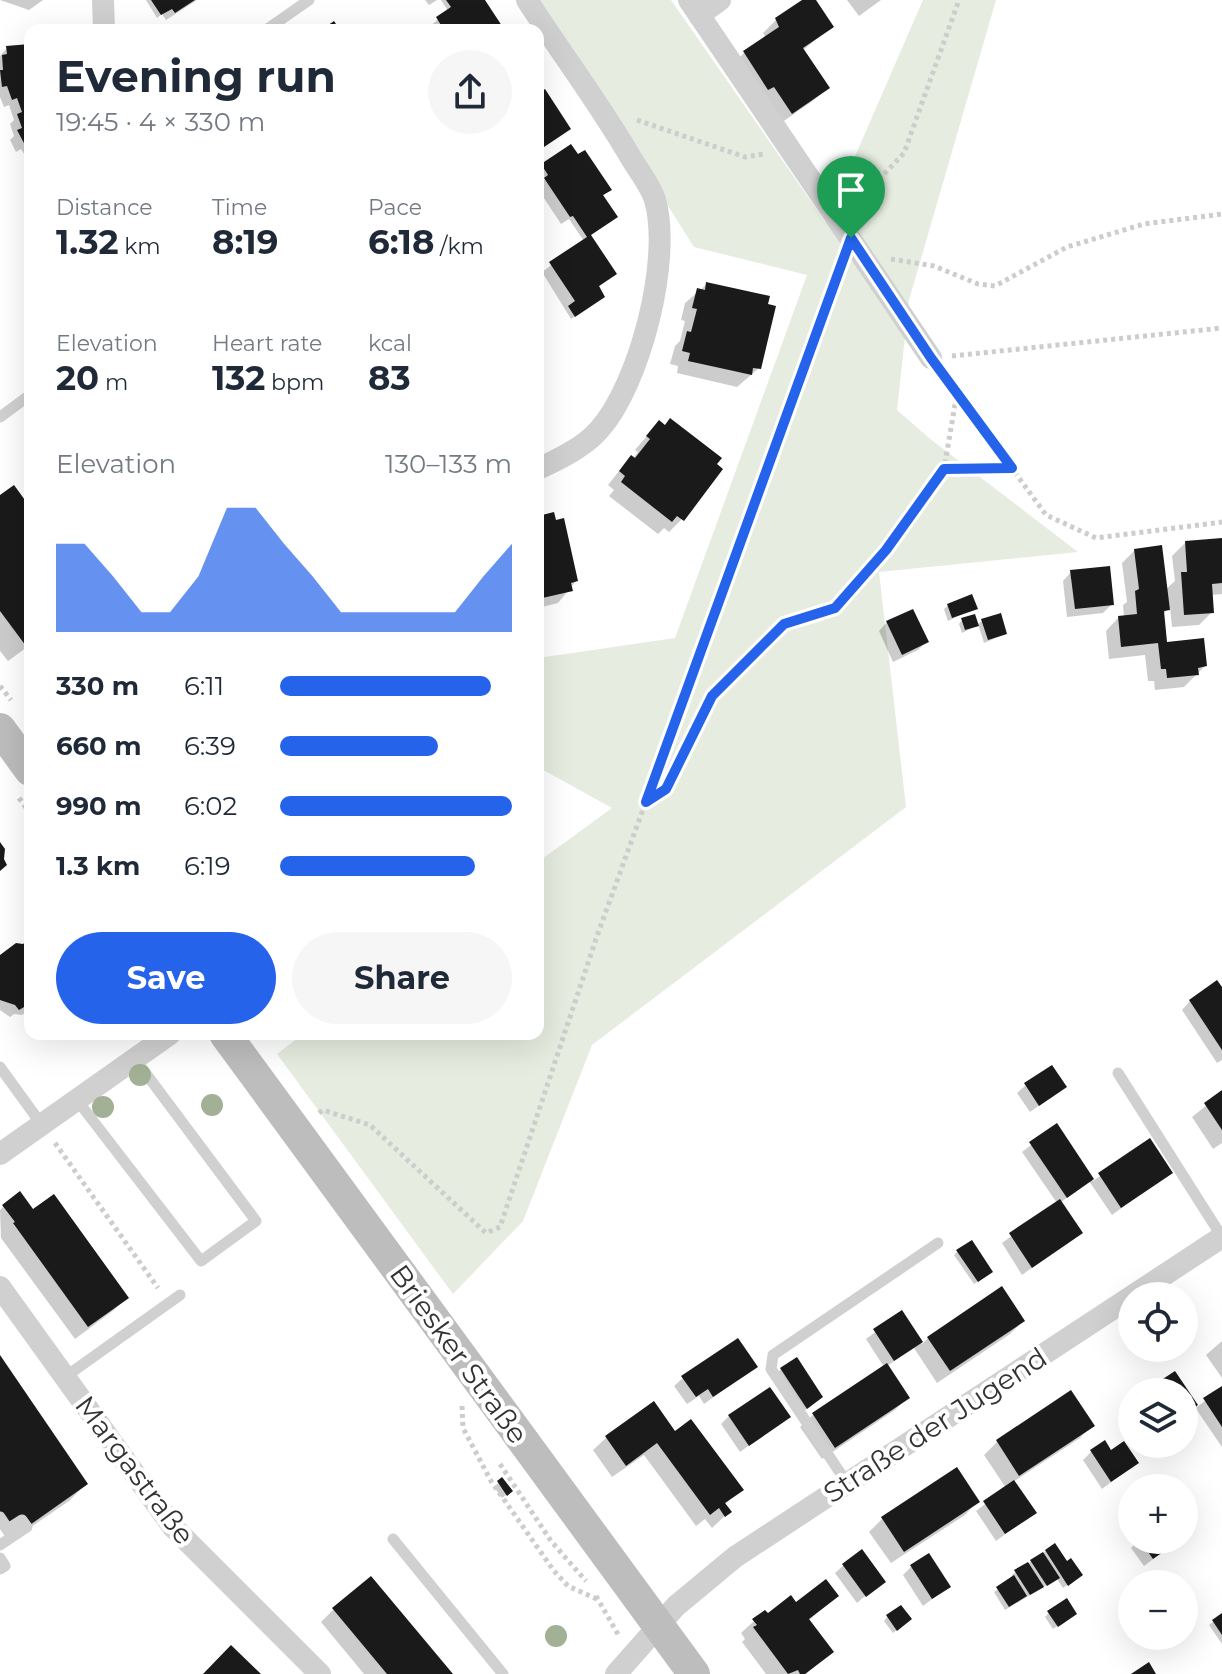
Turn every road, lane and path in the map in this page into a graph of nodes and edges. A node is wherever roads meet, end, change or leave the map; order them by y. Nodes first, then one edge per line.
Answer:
1 (103, 0) edge
2 (309, 0) edge
3 (527, 0) edge
4 (720, 0) edge
5 (959, 0) edge
6 (694, 7) edge
7 (104, 24) edge
8 (275, 24) edge
9 (536, 24) edge
10 (546, 48) edge
11 (613, 127) junction
12 (791, 149) junction
13 (1222, 214) edge
14 (851, 238) junction
15 (1222, 328) edge
16 (931, 358) junction
17 (957, 393) junction
18 (24, 399) edge
19 (0, 417) edge
20 (544, 466) edge
21 (1012, 468) junction
22 (944, 469) junction
23 (1222, 522) edge
24 (0, 729) edge
25 (24, 762) edge
26 (646, 802) junction
27 (162, 1040) edge
28 (233, 1040) edge
29 (135, 1059) junction
30 (0, 1067) edge
31 (1118, 1073) dead end
32 (77, 1100) junction
33 (315, 1116) dead end
34 (42, 1126) junction
35 (0, 1154) edge
36 (1222, 1237) edge
37 (938, 1243) dead end
38 (0, 1287) edge
39 (180, 1295) dead end
40 (168, 1303) junction
41 (65, 1377) junction
42 (462, 1401) dead end
43 (847, 1483) junction
44 (0, 1517) edge
45 (393, 1539) dead end
46 (0, 1545) edge
47 (0, 1558) edge
48 (0, 1569) edge
49 (599, 1600) dead end
50 (658, 1626) junction
51 (320, 1674) edge
52 (503, 1674) edge
53 (616, 1674) edge
54 (694, 1674) edge

1 - 7 street
2 - 8 lane
3 - 9 street
4 - 6 street
5 - 14 path
6 - 12 street
10 - 11 street
11 - 12 path
11 - 20 street
12 - 14 street
13 - 14 path
14 - 16 street
14 - 26 path
15 - 16 path
16 - 17 path
17 - 21 path
17 - 22 path
18 - 19 lane
21 - 22 path
21 - 23 path
22 - 26 path
24 - 25 main road
26 - 33 path
27 - 29 street
28 - 50 main road, Briesker Straße
29 - 32 street
29 - 32 lane
30 - 34 lane
31 - 36 lane
32 - 34 street
34 - 35 street
34 - 40 path
36 - 43 street, Straße der Jugend
37 - 43 lane
38 - 41 street, Margastraße
39 - 40 lane
40 - 41 lane
41 - 51 street, Margastraße
42 - 49 path
43 - 50 street, Straße der Jugend
44 - 46 lane
45 - 52 lane
47 - 48 lane
50 - 53 street, Straße der Jugend
50 - 54 main road, Briesker Straße

